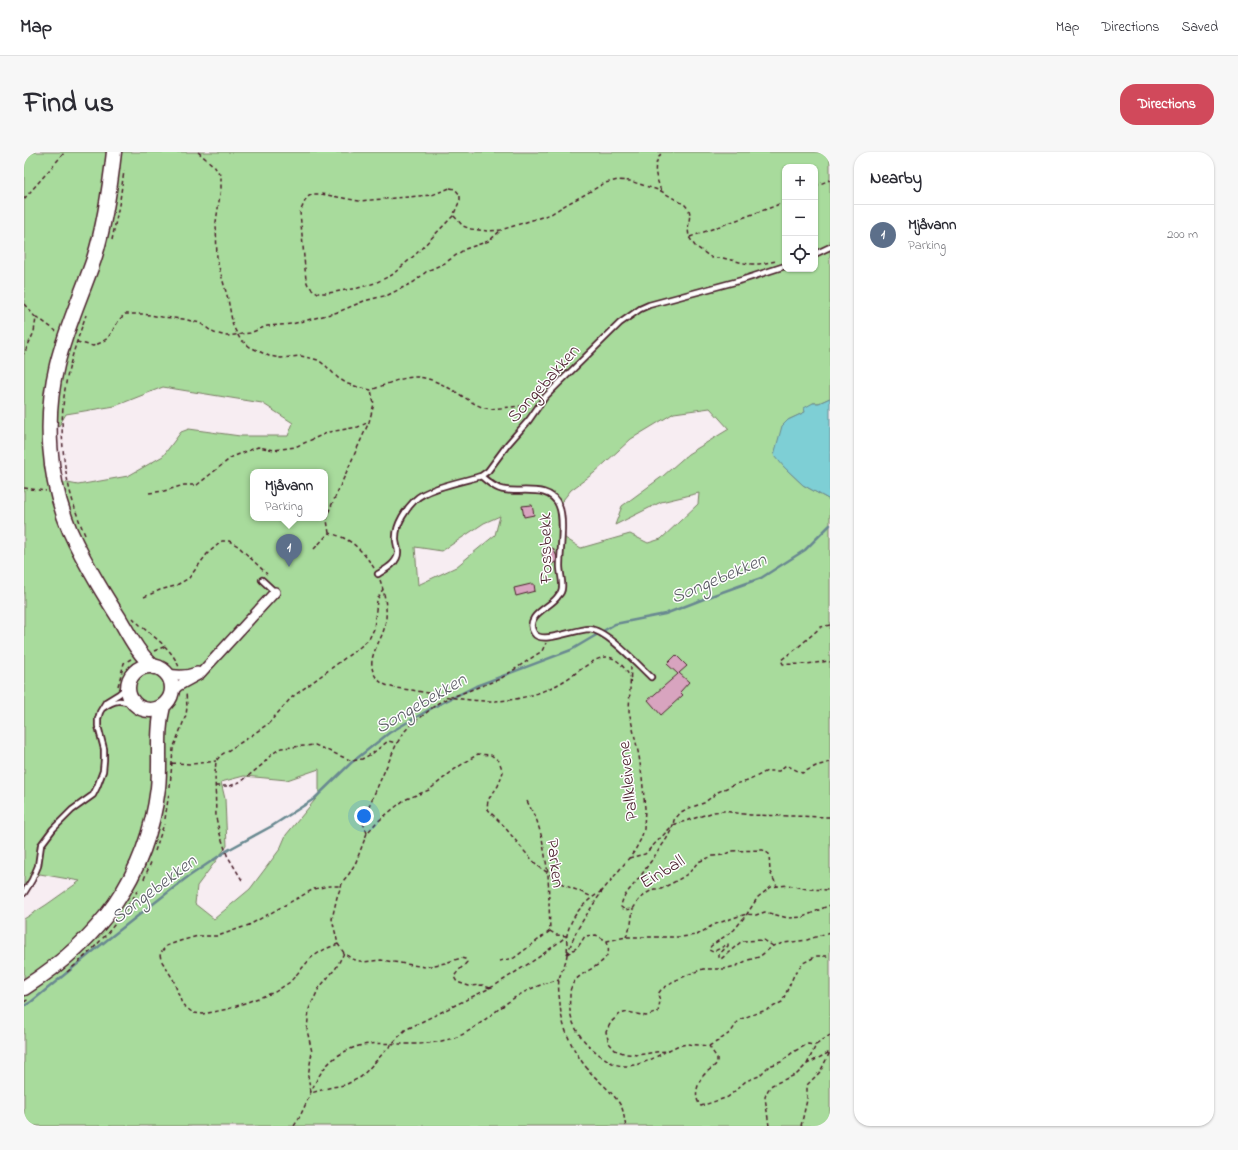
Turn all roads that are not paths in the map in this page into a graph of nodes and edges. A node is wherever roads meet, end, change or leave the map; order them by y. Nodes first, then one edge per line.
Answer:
1 (114, 152) edge
2 (830, 247) edge
3 (818, 253) edge
4 (782, 267) edge
5 (481, 476) junction
6 (378, 574) road end
7 (262, 580) dead end
8 (276, 593) joint
9 (130, 639) junction
10 (159, 670) junction
11 (202, 670) junction
12 (651, 677) dead end
13 (131, 680) junction
14 (171, 693) junction
15 (163, 706) junction
16 (139, 707) junction
17 (102, 709) junction
18 (159, 740) junction
19 (24, 893) edge
20 (24, 988) edge

1 - 9 main road
2 - 3 lane
4 - 5 lane, Songebakken
5 - 6 lane
5 - 12 lane, Fossbekk
7 - 8 lane
8 - 11 street
9 - 10 main road
9 - 13 main road
10 - 11 street
10 - 13 main road
10 - 14 main road
11 - 14 street
13 - 16 main road
13 - 17 lane
14 - 15 main road
15 - 16 main road
15 - 18 main road
16 - 17 lane
16 - 18 main road
17 - 19 lane
18 - 20 main road

